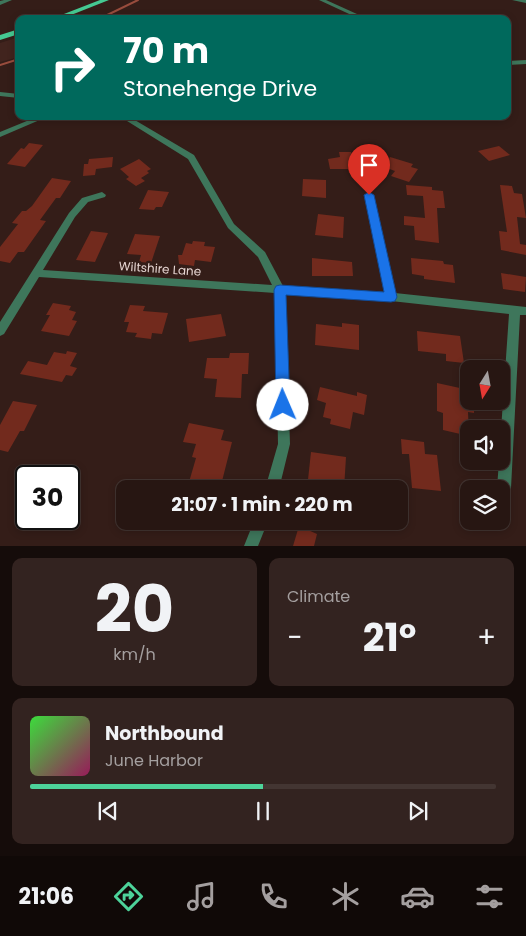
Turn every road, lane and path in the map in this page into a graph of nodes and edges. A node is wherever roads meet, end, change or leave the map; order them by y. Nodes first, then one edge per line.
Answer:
1 (9, 0) edge
2 (106, 0) edge
3 (322, 0) edge
4 (515, 0) edge
5 (526, 1) edge
6 (0, 3) edge
7 (65, 15) edge
8 (356, 15) edge
9 (15, 32) edge
10 (0, 38) edge
11 (526, 62) edge
12 (511, 63) edge
13 (0, 94) edge
14 (15, 96) edge
15 (36, 120) edge
16 (129, 120) edge
17 (0, 135) edge
18 (102, 195) dead end
19 (369, 195) dead end
20 (38, 273) junction
21 (280, 290) junction
22 (391, 297) junction
23 (521, 310) edge
24 (0, 331) edge
25 (274, 480) edge
26 (505, 480) edge
27 (257, 530) edge
28 (251, 546) edge

1 - 6 street
2 - 7 main road
3 - 8 street
4 - 5 street
9 - 10 main road
11 - 12 street
13 - 14 street
15 - 17 street
16 - 21 street
18 - 20 street
19 - 22 street
20 - 21 street, Wiltshire Lane
20 - 24 street
21 - 22 street, Wiltshire Lane
21 - 25 street
22 - 23 street, Wiltshire Lane
23 - 26 street
27 - 28 street

